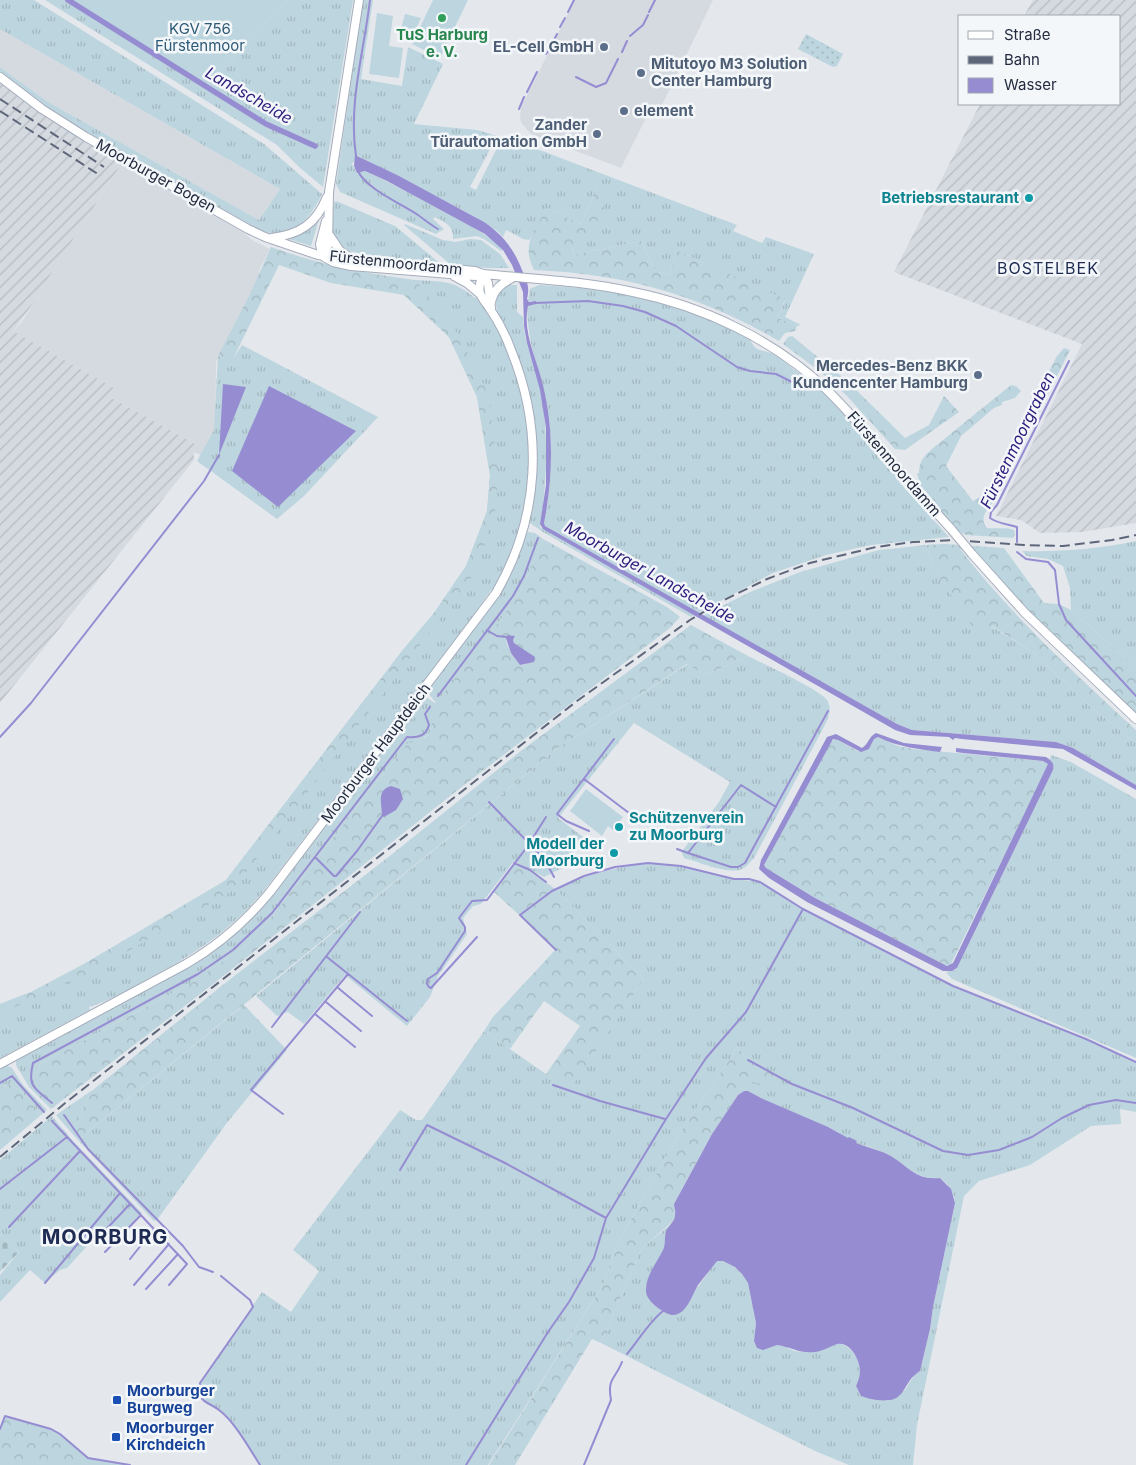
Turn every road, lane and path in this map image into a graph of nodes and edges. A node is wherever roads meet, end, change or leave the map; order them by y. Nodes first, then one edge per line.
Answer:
1 (359, 0) edge
2 (0, 77) edge
3 (329, 192) junction
4 (328, 216) junction
5 (329, 235) junction
6 (270, 238) junction
7 (322, 255) junction
8 (354, 260) junction
9 (450, 274) junction
10 (483, 274) junction
11 (501, 279) junction
12 (480, 294) junction
13 (491, 307) junction
14 (1136, 718) edge
15 (0, 1064) edge

1 - 3 main road
2 - 6 main road, Moorburger Bogen
3 - 4 main road
3 - 6 main road
4 - 5 main road
4 - 7 main road
5 - 7 main road
5 - 8 main road
6 - 7 main road, Moorburger Bogen
7 - 8 main road, Fürstenmoordamm
7 - 9 main road, Fürstenmoordamm
8 - 10 main road, Fürstenmoordamm
9 - 10 main road, Fürstenmoordamm
9 - 12 main road, Moorburger Hauptdeich
10 - 11 main road, Fürstenmoordamm
10 - 12 main road
10 - 13 main road, Moorburger Hauptdeich
11 - 13 main road
11 - 14 main road, Fürstenmoordamm, bridge
12 - 13 main road, Moorburger Hauptdeich
13 - 15 main road, Moorburger Hauptdeich

